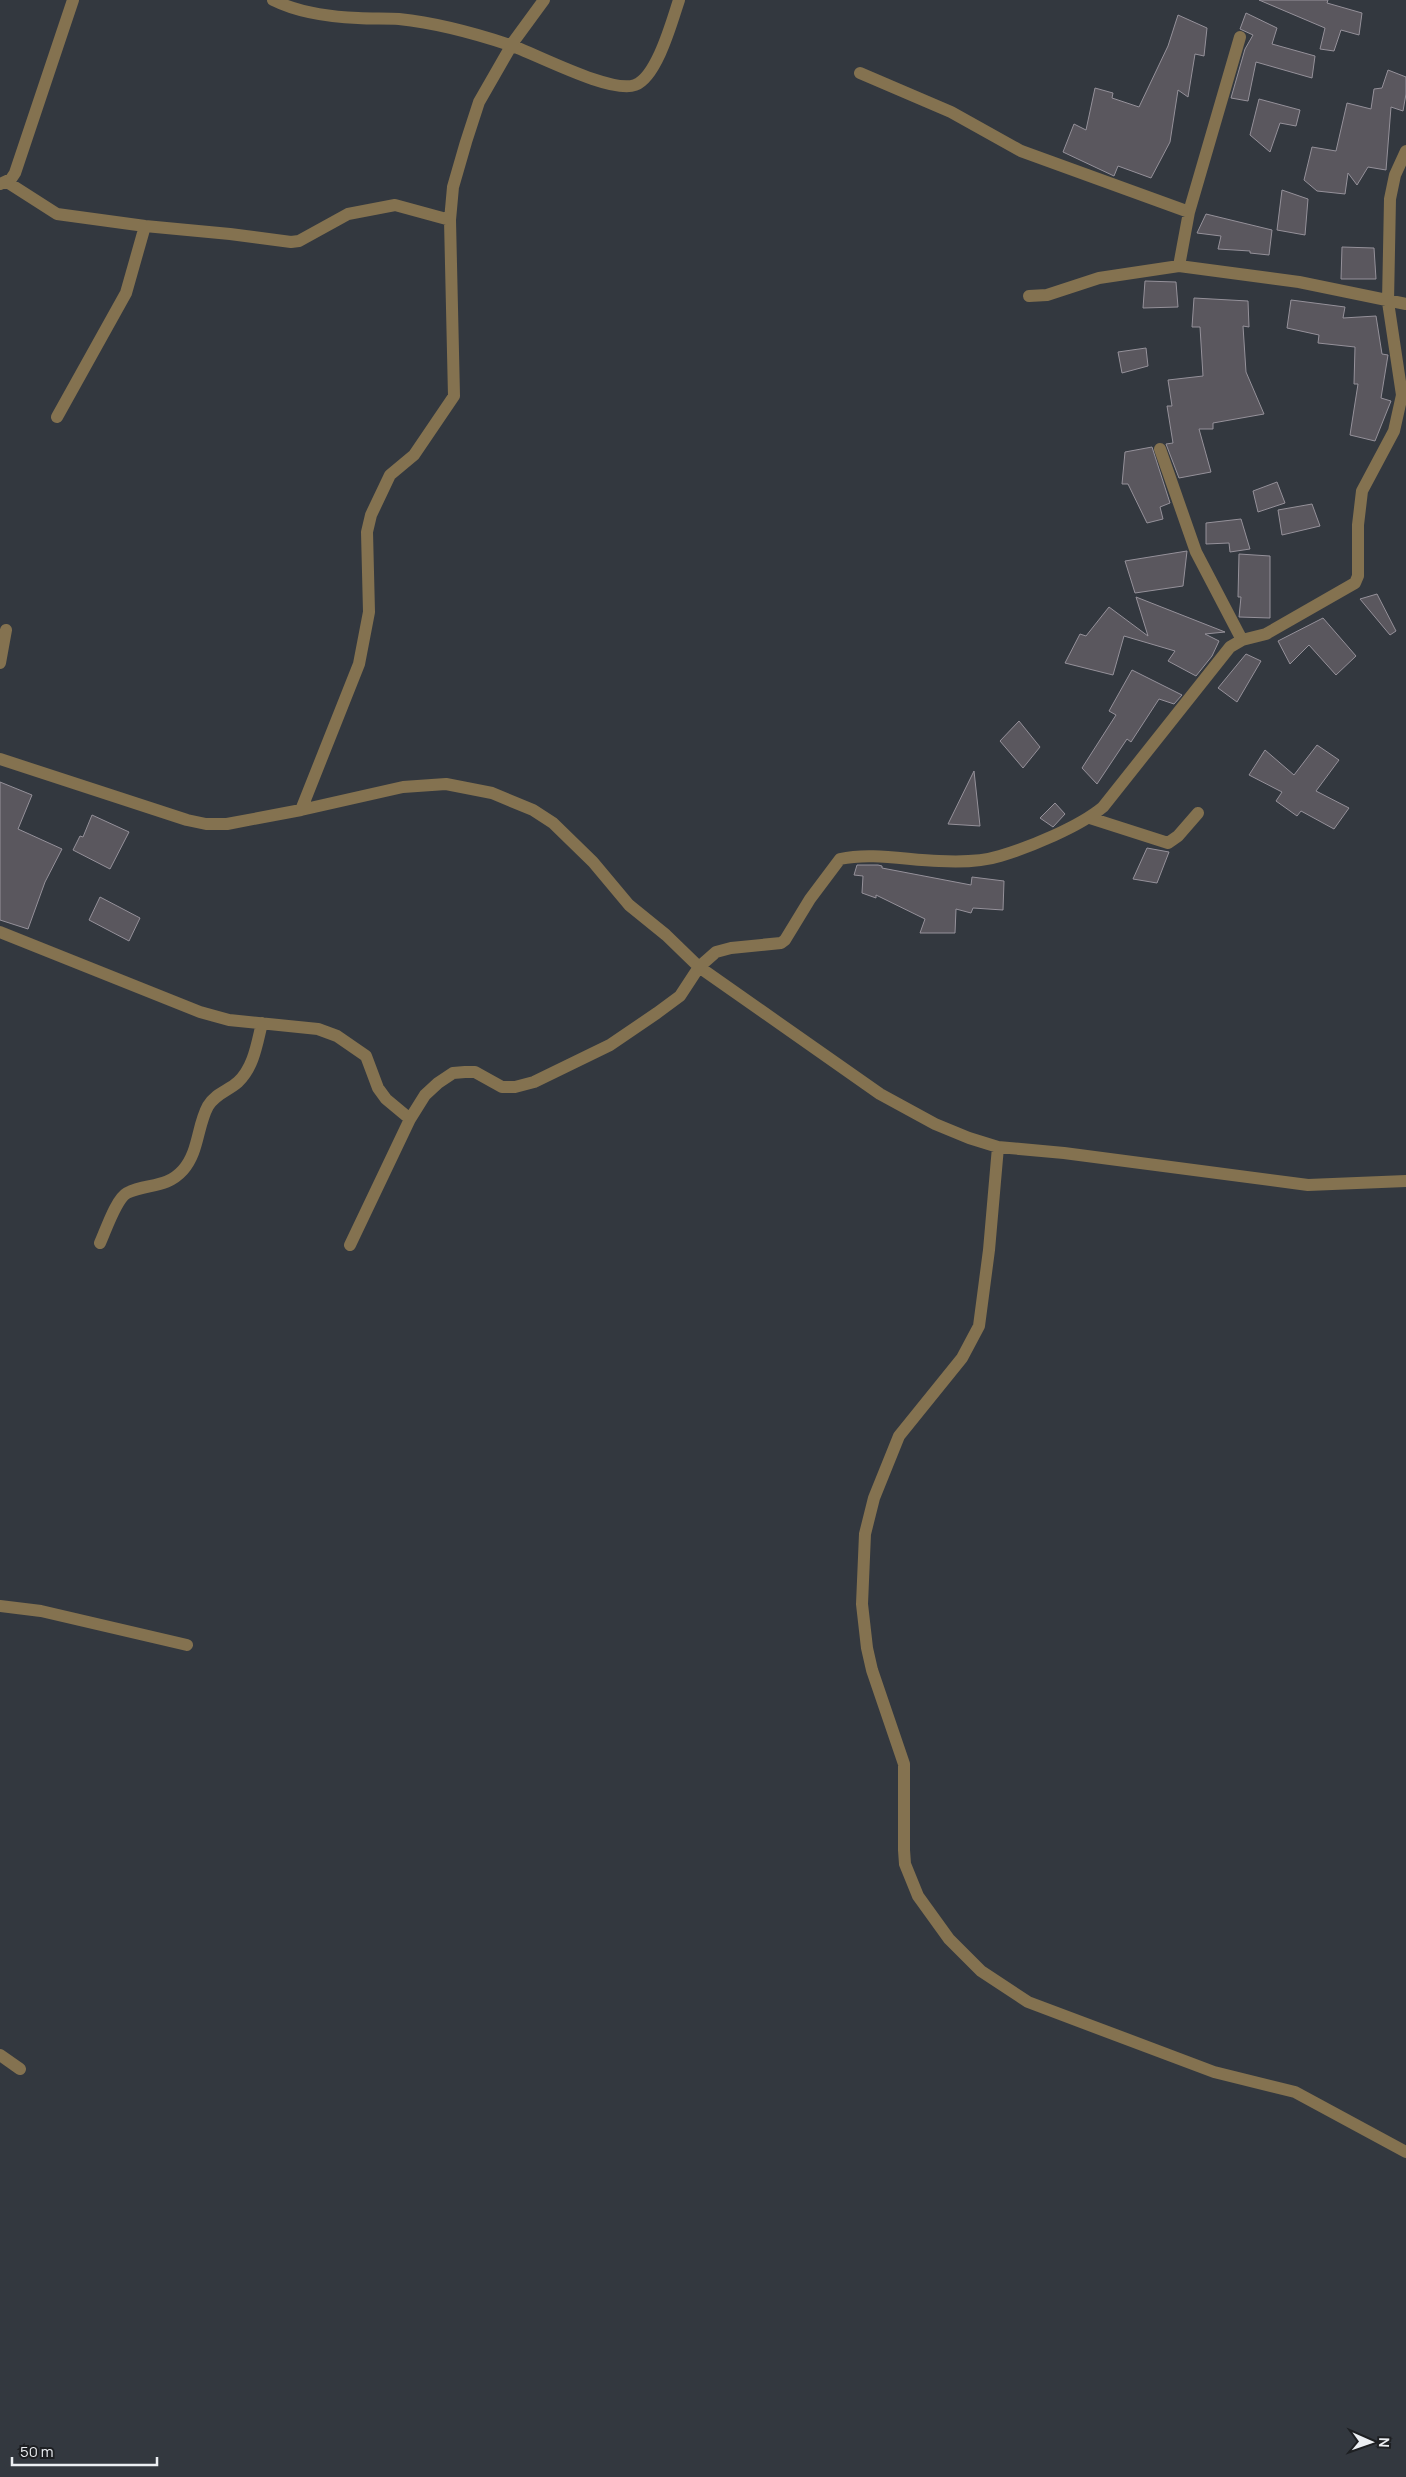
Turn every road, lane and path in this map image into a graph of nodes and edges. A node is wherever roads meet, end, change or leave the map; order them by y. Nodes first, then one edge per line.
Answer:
1 (73, 0) edge
2 (273, 0) edge
3 (544, 0) edge
4 (679, 0) edge
5 (1240, 37) dead end
6 (512, 45) junction
7 (860, 73) dead end
8 (1406, 150) edge
9 (3, 183) edge
10 (1189, 212) junction
11 (450, 220) junction
12 (145, 226) junction
13 (1179, 266) junction
14 (1029, 296) dead end
15 (1388, 302) junction
16 (1406, 304) edge
17 (57, 417) dead end
18 (1160, 449) dead end
19 (6, 630) dead end
20 (1242, 640) junction
21 (0, 663) edge
22 (0, 759) edge
23 (301, 810) junction
24 (1198, 813) dead end
25 (1090, 818) junction
26 (0, 932) edge
27 (699, 967) junction
28 (262, 1023) junction
29 (410, 1120) junction
30 (998, 1147) junction
31 (1406, 1181) edge
32 (100, 1243) dead end
33 (350, 1245) dead end
34 (0, 1606) edge
35 (187, 1645) dead end
36 (0, 2055) edge
37 (20, 2069) dead end
38 (1406, 2152) edge

1 - 9 street
2 - 6 street
3 - 6 street
4 - 6 street
5 - 10 street
6 - 11 street
7 - 10 street
8 - 15 street
9 - 12 street
10 - 13 street
11 - 12 street
11 - 23 street
12 - 17 street
13 - 14 street
13 - 15 street
15 - 16 street
15 - 20 street
18 - 20 street
19 - 21 street
20 - 25 street
22 - 23 street
23 - 27 street
24 - 25 street
25 - 27 street
26 - 28 street
27 - 29 street
27 - 30 street
28 - 29 street
28 - 32 street
29 - 33 street
30 - 31 street
30 - 38 street
34 - 35 street
36 - 37 street

